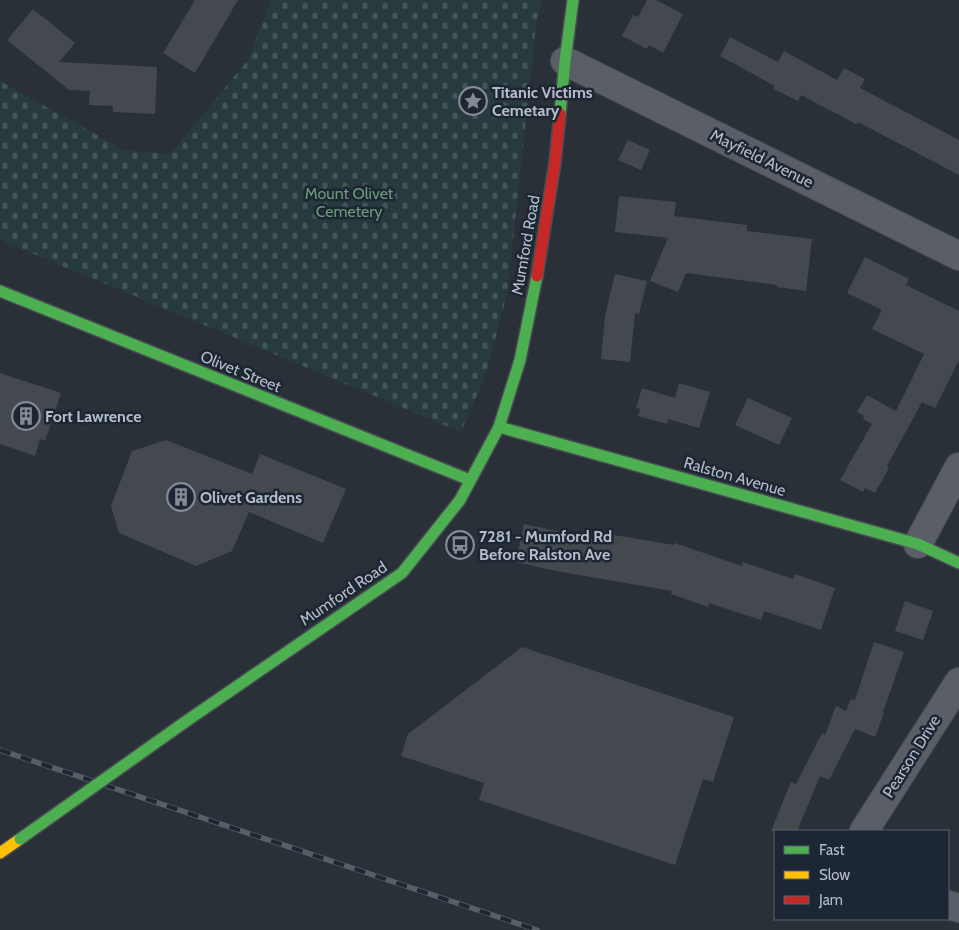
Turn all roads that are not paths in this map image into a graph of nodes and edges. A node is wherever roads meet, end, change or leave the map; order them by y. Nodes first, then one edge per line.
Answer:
1 (573, 0) edge
2 (565, 61) junction
3 (959, 256) edge
4 (0, 292) edge
5 (499, 427) junction
6 (959, 467) edge
7 (470, 480) junction
8 (918, 544) junction
9 (959, 564) edge
10 (959, 682) edge
11 (865, 830) edge
12 (0, 853) edge

1 - 2 street, Mumford Road
2 - 3 street, Mayfield Avenue
2 - 5 street, Mumford Road
4 - 7 street, Olivet Street
5 - 7 street, Mumford Road
5 - 8 street, Ralston Avenue
6 - 8 street
7 - 12 street, Mumford Road, bridge
8 - 9 street, Ralston Avenue
10 - 11 street, Pearson Drive

